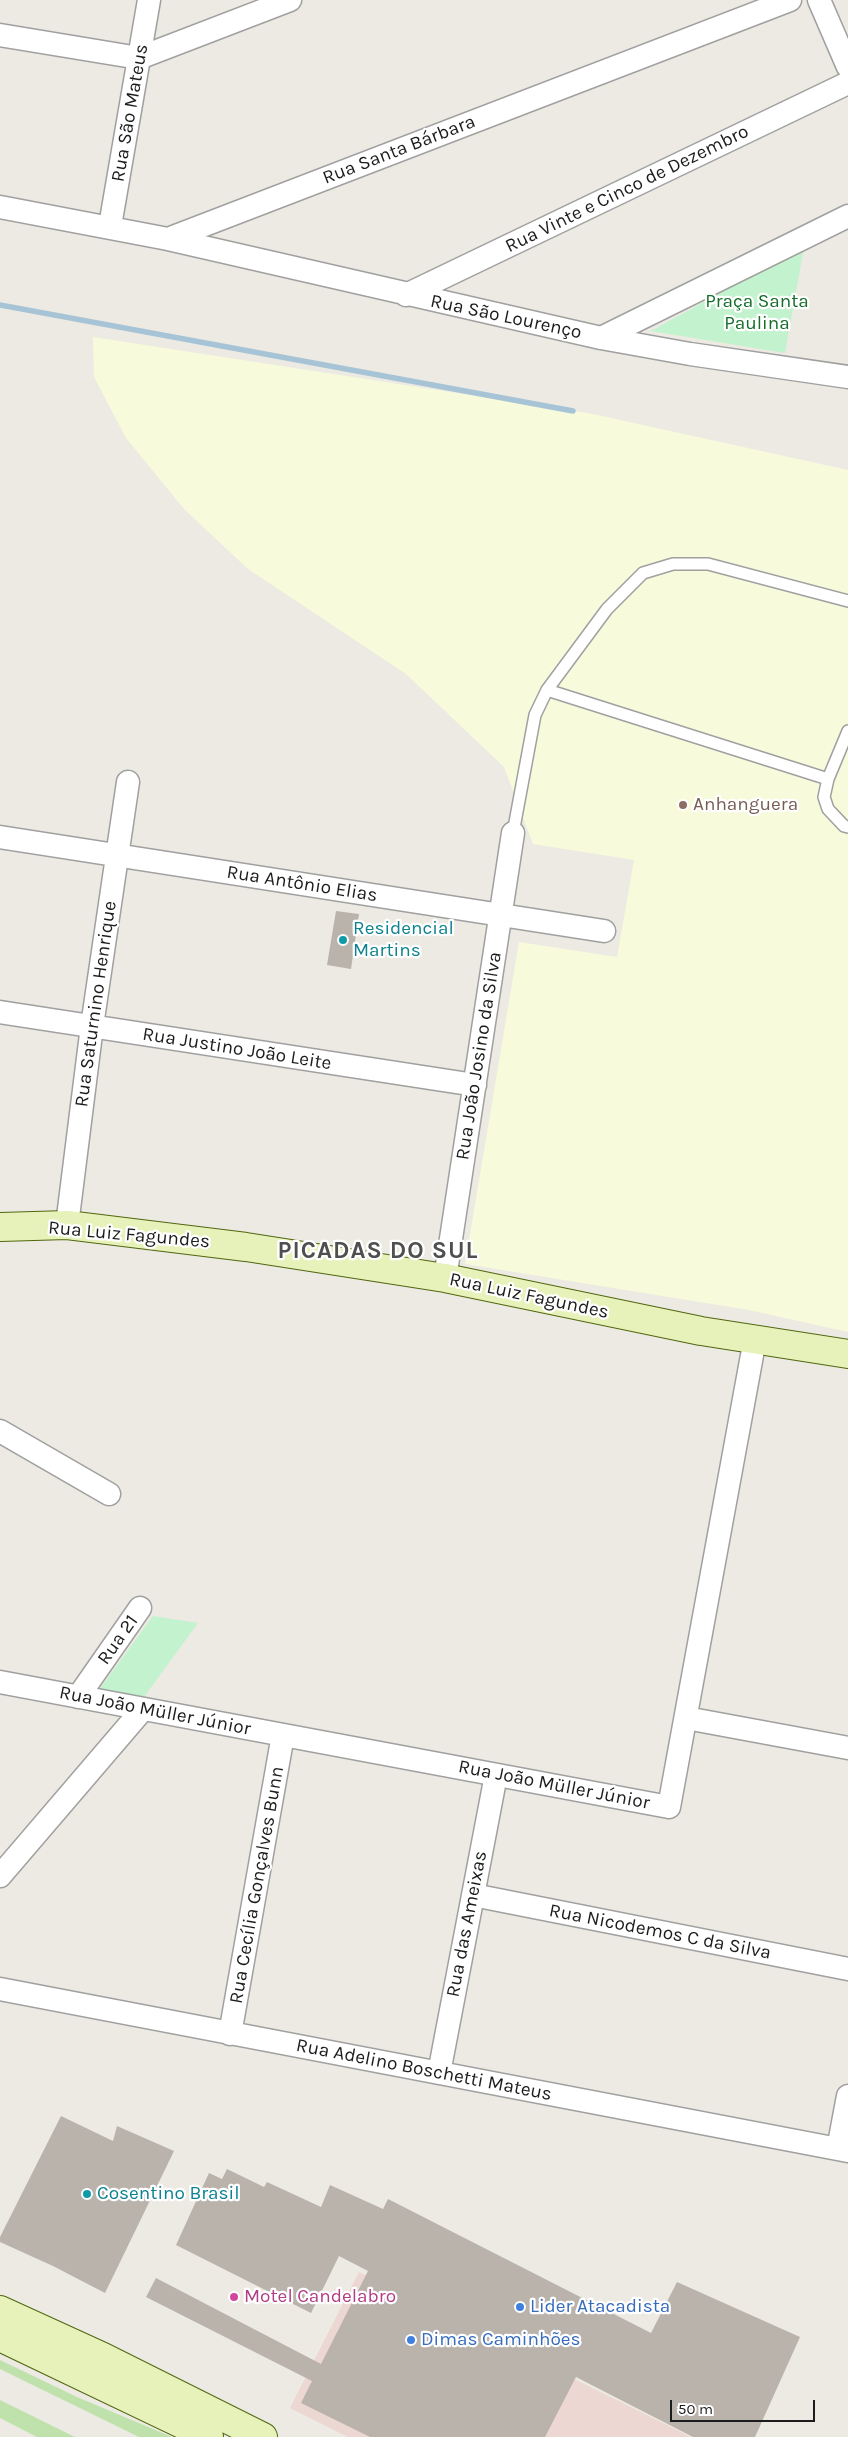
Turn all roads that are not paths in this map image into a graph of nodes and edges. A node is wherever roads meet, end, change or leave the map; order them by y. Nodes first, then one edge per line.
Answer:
1 (149, 0) edge
2 (290, 0) edge
3 (790, 0) edge
4 (819, 0) edge
5 (0, 35) edge
6 (139, 58) junction
7 (848, 67) edge
8 (848, 83) edge
9 (0, 207) edge
10 (848, 216) edge
11 (110, 226) junction
12 (168, 239) junction
13 (406, 295) junction
14 (601, 338) junction
15 (848, 378) edge
16 (848, 600) edge
17 (547, 690) junction
18 (848, 731) edge
19 (828, 779) junction
20 (128, 782) dead end
21 (848, 827) edge
22 (513, 833) joint
23 (0, 837) edge
24 (118, 855) junction
25 (500, 914) junction
26 (604, 931) dead end
27 (0, 1012) edge
28 (92, 1026) junction
29 (475, 1085) junction
30 (67, 1226) junction
31 (0, 1227) edge
32 (445, 1278) junction
33 (754, 1339) junction
34 (848, 1354) edge
35 (0, 1431) edge
36 (109, 1494) dead end
37 (140, 1608) dead end
38 (0, 1682) edge
39 (78, 1697) junction
40 (143, 1709) junction
41 (686, 1718) junction
42 (283, 1735) junction
43 (848, 1748) edge
44 (496, 1774) junction
45 (8, 1854) edge
46 (0, 1876) edge
47 (473, 1896) junction
48 (848, 1969) edge
49 (0, 1989) edge
50 (230, 2034) junction
51 (439, 2073) junction
52 (848, 2096) edge
53 (843, 2150) edge
54 (0, 2310) edge
55 (0, 2337) edge
56 (209, 2437) edge
57 (263, 2437) edge

1 - 6 street, Rua São Mateus
2 - 6 street
3 - 12 street, Rua Santa Bárbara
4 - 7 street
5 - 6 street
6 - 11 street, Rua São Mateus
8 - 13 street, Rua Vinte e Cinco de Dezembro
9 - 11 street
10 - 14 street
11 - 12 street
12 - 13 street, Rua São Lourenço
13 - 14 street, Rua São Lourenço
14 - 15 street, Rua São Lourenço
16 - 17 lane
17 - 19 lane
17 - 22 lane
18 - 19 lane
19 - 21 lane
20 - 24 street, Rua Saturnino Henrique
22 - 25 street, Rua João Josino da Silva
23 - 24 street, Rua Antônio Elias
24 - 25 street, Rua Antônio Elias
24 - 28 street, Rua Saturnino Henrique
25 - 26 street, Rua Antônio Elias
25 - 29 street, Rua João Josino da Silva
27 - 28 street, Rua Justino João Leite
28 - 29 street, Rua Justino João Leite
28 - 30 street, Rua Saturnino Henrique
29 - 32 street, Rua João Josino da Silva
30 - 31 main road, Rua Luiz Fagundes
30 - 32 main road, Rua Luiz Fagundes
32 - 33 main road, Rua Luiz Fagundes
33 - 34 main road, Rua Luiz Fagundes
33 - 41 street, Rua João Müller Júnior
35 - 36 street
37 - 39 street, Rua 21
38 - 39 street, Rua João Müller Júnior
39 - 40 street, Rua João Müller Júnior
40 - 42 street, Rua João Müller Júnior
40 - 45 street
41 - 43 street
41 - 44 street, Rua João Müller Júnior
42 - 44 street, Rua João Müller Júnior
42 - 50 street, Rua Cecília Gonçalves Bunn
44 - 47 street, Rua das Ameixas
45 - 46 street
47 - 48 street, Rua Nicodemos C da Silva
47 - 51 street, Rua das Ameixas
49 - 50 street, Rua Adelino Boschetti Mateus
50 - 51 street, Rua Adelino Boschetti Mateus
51 - 53 street, Rua Adelino Boschetti Mateus
52 - 53 street
54 - 57 main road
55 - 56 main road

